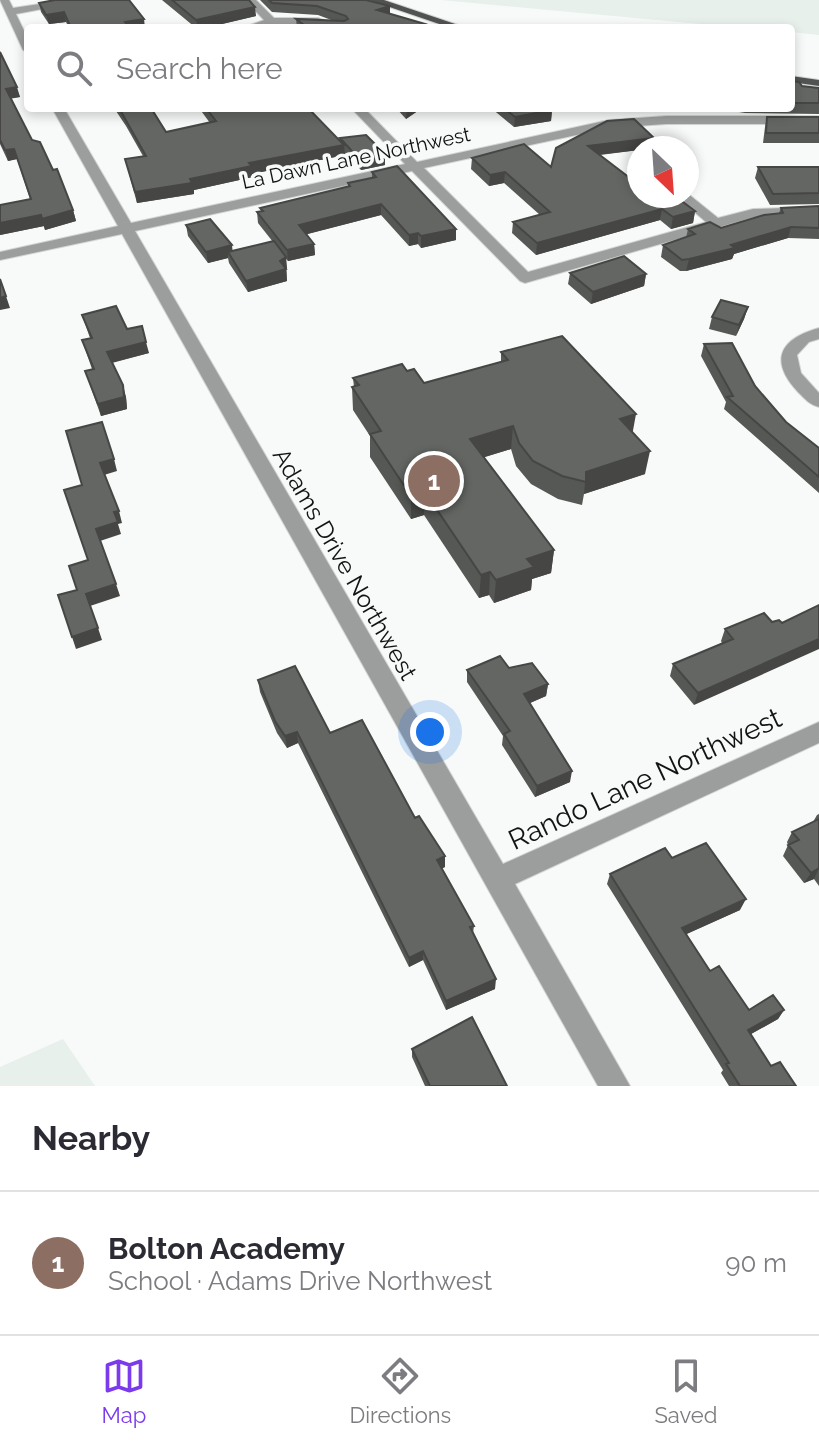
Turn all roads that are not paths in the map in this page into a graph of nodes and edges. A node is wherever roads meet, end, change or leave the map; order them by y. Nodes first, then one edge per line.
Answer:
1 (4, 0) edge
2 (85, 0) edge
3 (250, 0) edge
4 (374, 0) edge
5 (9, 12) junction
6 (274, 24) edge
7 (286, 24) edge
8 (327, 24) edge
9 (449, 24) edge
10 (24, 42) edge
11 (795, 80) edge
12 (819, 83) edge
13 (60, 112) edge
14 (361, 112) edge
15 (819, 120) edge
16 (414, 166) junction
17 (697, 208) edge
18 (819, 211) edge
19 (714, 222) junction
20 (124, 229) junction
21 (0, 256) edge
22 (819, 333) edge
23 (819, 402) edge
24 (819, 732) edge
25 (496, 880) junction
26 (615, 1086) edge

1 - 5 street
2 - 5 street
3 - 6 street
4 - 9 main road
5 - 10 street
7 - 8 street
11 - 12 main road
13 - 20 street, Adams Drive Northwest
14 - 16 street
15 - 16 street, La Dawn Lane Northwest
16 - 19 street
16 - 20 street, La Dawn Lane Northwest
17 - 19 street
18 - 19 street
20 - 21 street, La Dawn Lane Northwest
20 - 25 street, Adams Drive Northwest
22 - 23 street
24 - 25 street, Rando Lane Northwest
25 - 26 street, Adams Drive Northwest

